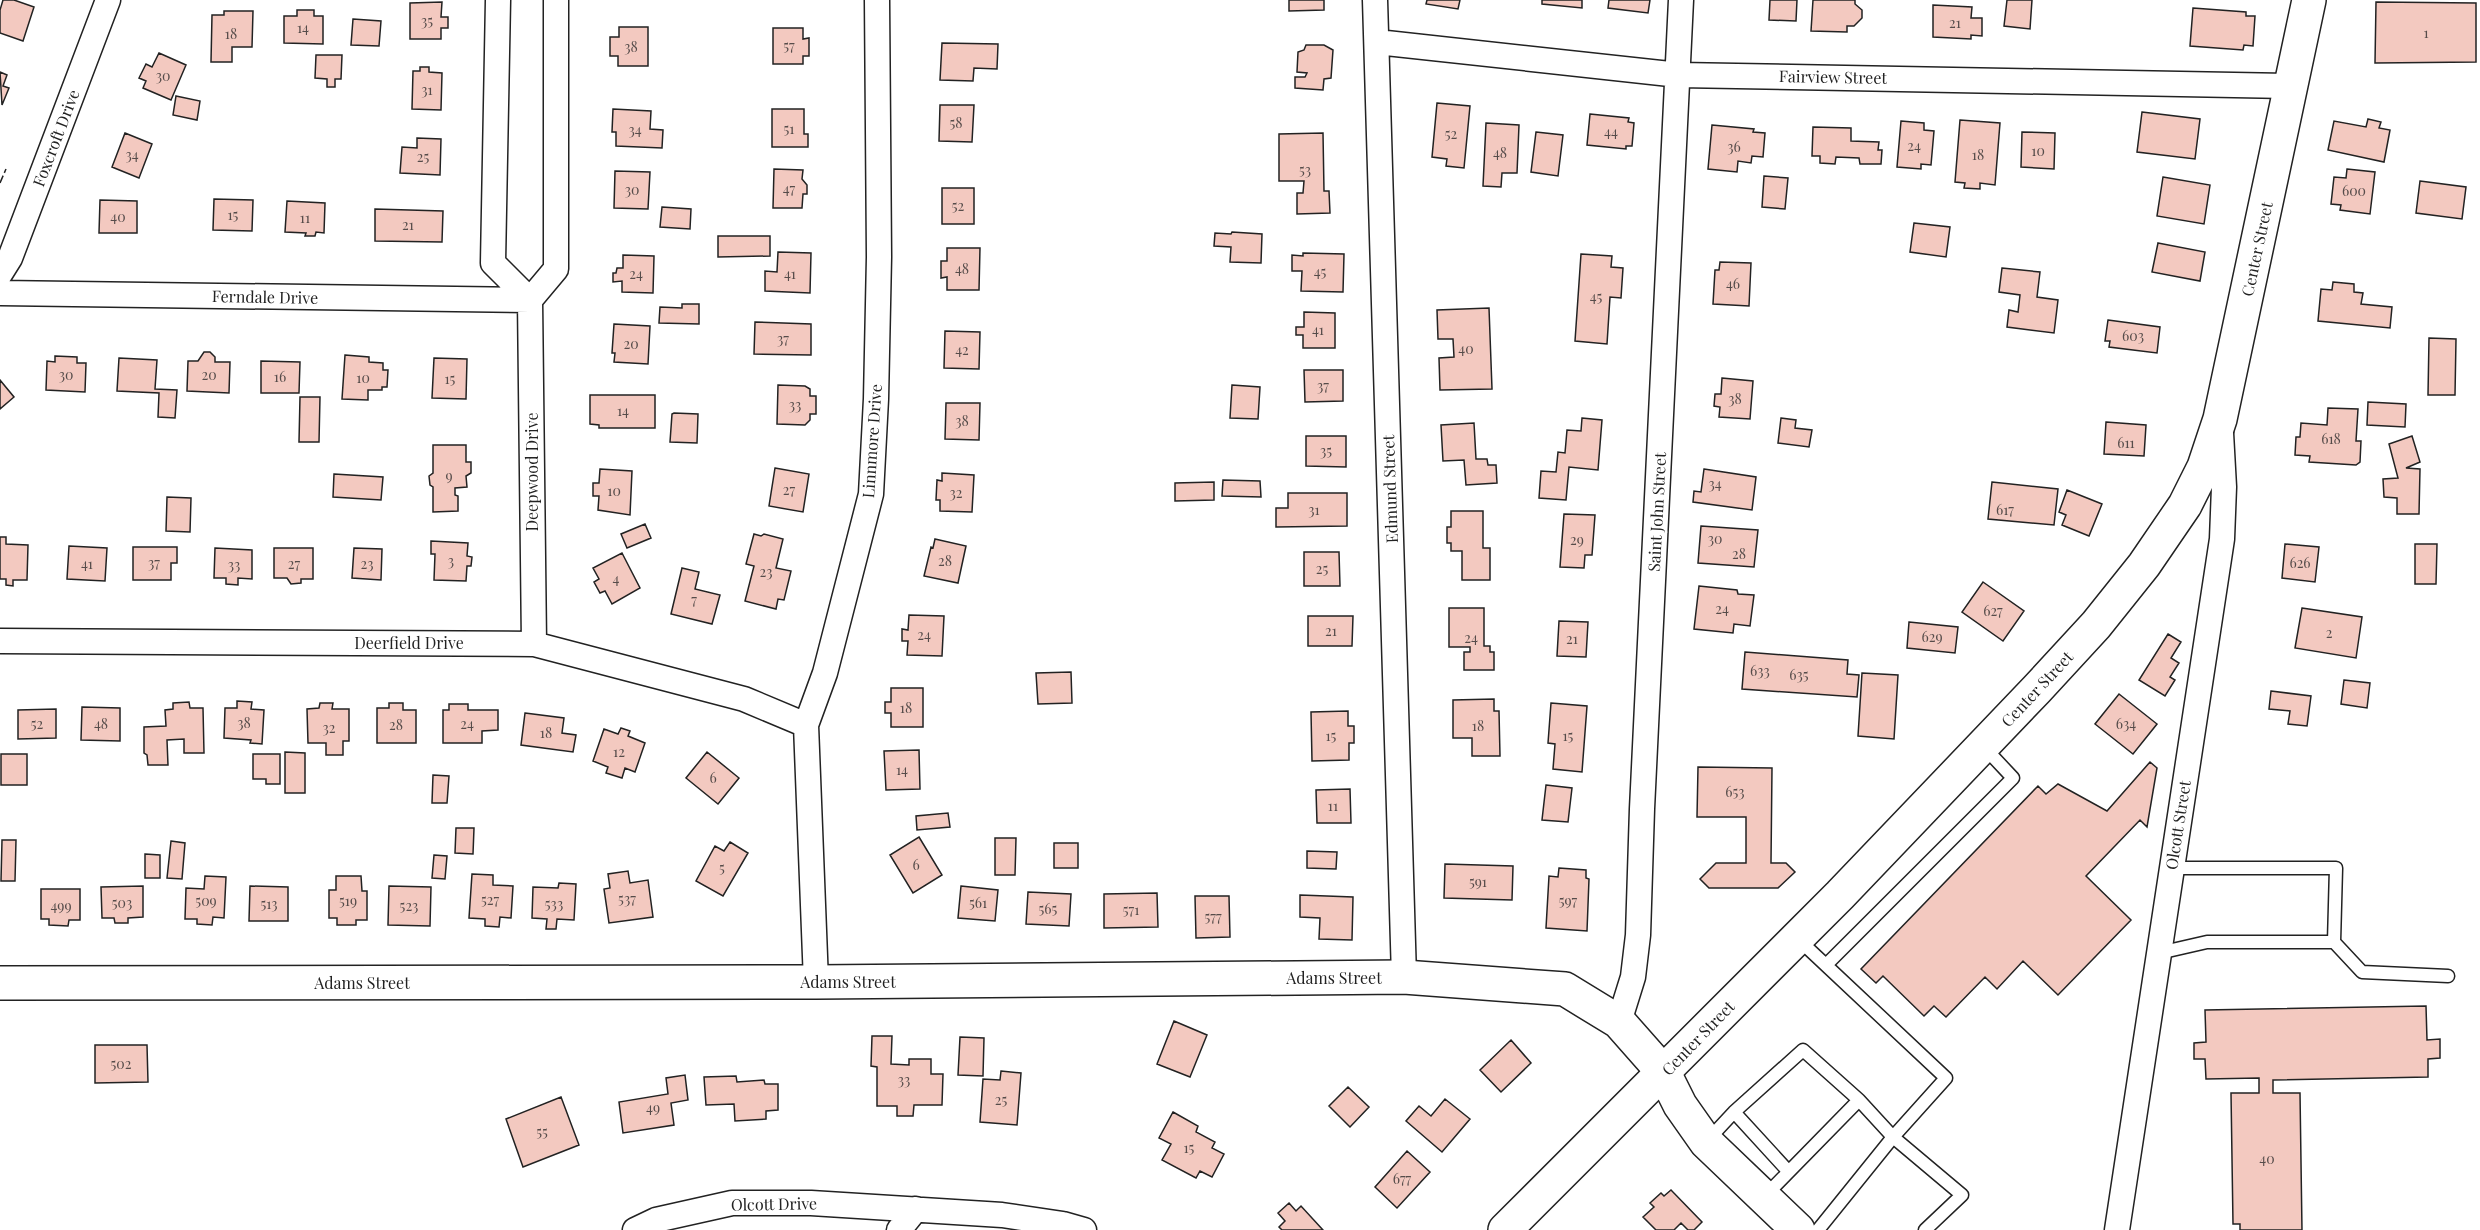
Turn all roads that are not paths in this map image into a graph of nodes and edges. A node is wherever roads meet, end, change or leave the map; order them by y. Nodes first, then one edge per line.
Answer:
1 (108, 0) edge
2 (498, 0) edge
3 (556, 0) edge
4 (877, 0) edge
5 (1375, 0) edge
6 (1681, 0) edge
7 (2309, 0) edge
8 (1377, 42) junction
9 (1679, 75) junction
10 (2291, 86) junction
11 (0, 274) edge
12 (0, 293) edge
13 (530, 300) junction
14 (2220, 418) junction
15 (0, 640) edge
16 (534, 644) junction
17 (806, 724) junction
18 (1983, 746) junction
19 (2172, 868) junction
20 (1797, 938) junction
21 (2334, 942) junction
22 (2159, 953) junction
23 (1826, 965) junction
24 (2448, 976) dead end
25 (1404, 977) junction
26 (816, 982) junction
27 (0, 983) edge
28 (1619, 1022) junction
29 (1664, 1073) junction
30 (1859, 1100) junction
31 (1734, 1112) junction
32 (1893, 1137) junction
33 (1706, 1142) junction
34 (1788, 1171) junction
35 (1763, 1198) junction
36 (916, 1209) junction
37 (635, 1230) edge
38 (899, 1230) edge
39 (1084, 1230) edge
40 (1505, 1230) edge
41 (1797, 1230) edge
42 (1818, 1230) edge
43 (1925, 1230) edge
44 (2117, 1230) edge

1 - 11 street, Foxcroft Drive
2 - 13 street
3 - 13 street
4 - 17 street, Linnmore Drive
5 - 8 street, Edmund Street
6 - 9 street, Saint John Street
7 - 10 main road, Center Street
8 - 9 street, Fairview Street
8 - 25 street, Edmund Street
9 - 10 street, Fairview Street
9 - 28 street, Saint John Street
10 - 14 main road, Center Street
12 - 13 street, Ferndale Drive
13 - 16 street, Deepwood Drive
14 - 18 main road, Center Street
14 - 19 street, Olcott Street
15 - 16 street, Deerfield Drive
16 - 17 street, Deerfield Drive
17 - 26 street, Linnmore Drive
18 - 20 main road, Center Street
18 - 23 lane
19 - 21 lane
19 - 22 street, Olcott Street
20 - 23 lane
20 - 29 main road, Center Street
21 - 22 lane
21 - 24 lane
22 - 44 street, Olcott Street
23 - 32 lane
25 - 26 main road, Adams Street
25 - 28 main road, Adams Street
26 - 27 main road, Adams Street
28 - 29 main road, Adams Street
29 - 33 main road, Adams Street
29 - 40 main road, Center Street
30 - 31 lane
30 - 32 lane
30 - 34 lane
31 - 33 lane
31 - 34 lane
32 - 42 lane
32 - 43 lane
33 - 35 main road, Adams Street
34 - 35 lane
35 - 41 main road, Adams Street
36 - 37 street, Olcott Drive
36 - 38 street
36 - 39 street, Olcott Drive

